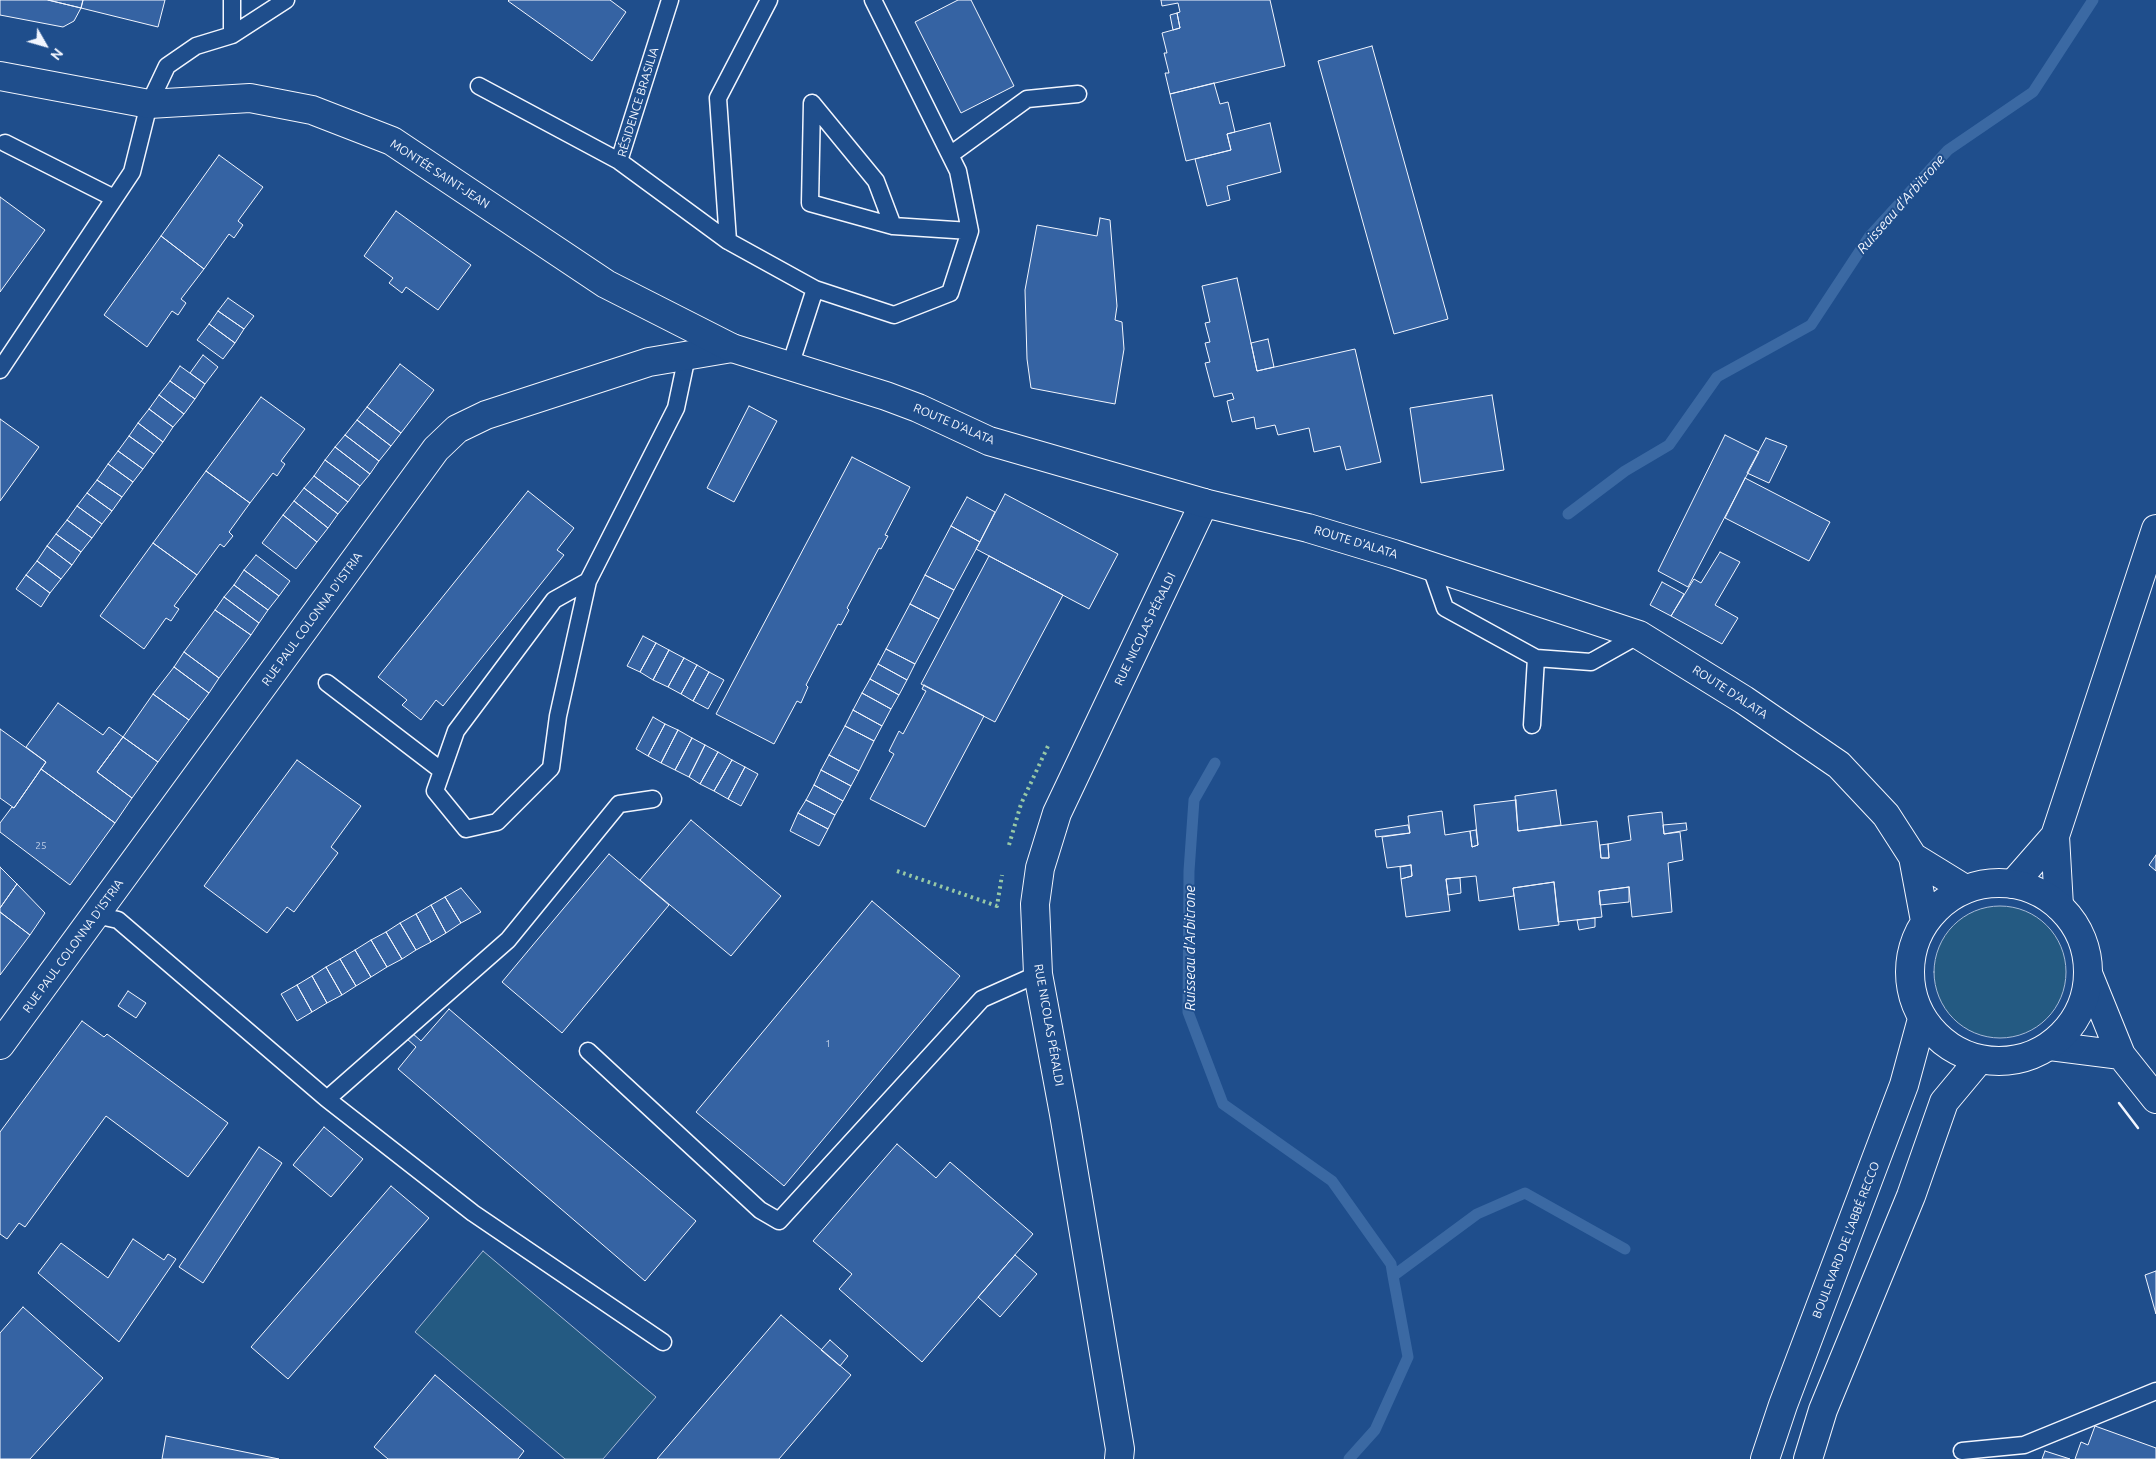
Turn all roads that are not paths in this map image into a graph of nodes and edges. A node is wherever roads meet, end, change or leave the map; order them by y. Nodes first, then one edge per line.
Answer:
1 (232, 0) edge
2 (286, 0) edge
3 (670, 0) edge
4 (769, 0) edge
5 (873, 0) edge
6 (232, 35) junction
7 (0, 76) edge
8 (479, 86) dead end
9 (1078, 94) dead end
10 (149, 104) junction
11 (5, 143) dead end
12 (950, 156) junction
13 (619, 161) junction
14 (114, 198) junction
15 (893, 226) junction
16 (970, 231) junction
17 (728, 241) junction
18 (815, 289) junction
19 (732, 348) junction
20 (687, 356) junction
21 (790, 366) junction
22 (0, 370) edge
23 (1204, 503) junction
24 (2156, 529) edge
25 (1430, 565) junction
26 (588, 581) junction
27 (1639, 635) junction
28 (1536, 658) junction
29 (328, 683) dead end
30 (1532, 726) dead end
31 (442, 771) junction
32 (653, 799) dead end
33 (2055, 836) junction
34 (1913, 857) junction
35 (2013, 884) junction
36 (1965, 889) junction
37 (2059, 906) junction
38 (96, 915) junction
39 (1925, 921) junction
40 (1038, 974) junction
41 (2089, 976) junction
42 (1922, 1019) junction
43 (0, 1045) edge
44 (2050, 1046) junction
45 (588, 1051) dead end
46 (2121, 1055) junction
47 (1979, 1060) junction
48 (327, 1098) junction
49 (2156, 1099) edge
50 (663, 1342) dead end
51 (2156, 1391) edge
52 (1962, 1451) dead end
53 (1119, 1459) edge
54 (1765, 1459) edge
55 (1808, 1459) edge

1 - 6 lane
2 - 6 lane
3 - 13 lane, RÉSIDENCE BRASILIA
4 - 17 lane
5 - 12 lane, RÉSIDENCE BRASILIA
6 - 10 lane
7 - 10 main road, MONTÉE SAINT-JEAN
8 - 13 lane
9 - 12 lane
10 - 14 lane
10 - 19 main road, MONTÉE SAINT-JEAN
11 - 14 lane
12 - 16 lane, RÉSIDENCE BRASILIA
13 - 17 lane, RÉSIDENCE BRASILIA
14 - 22 lane
15 - 15 lane
15 - 16 lane
16 - 18 lane, RÉSIDENCE BRASILIA
17 - 18 lane, RÉSIDENCE BRASILIA
18 - 21 lane
19 - 20 main road, RUE PAUL COLONNA D'ISTRIA
19 - 21 main road, ROUTE D'ALATA
20 - 26 lane
20 - 38 main road, RUE PAUL COLONNA D'ISTRIA
21 - 23 main road, ROUTE D'ALATA
23 - 25 main road, ROUTE D'ALATA
23 - 40 main road, RUE NICOLAS PÉRALDI
24 - 33 main road
25 - 27 main road, ROUTE D'ALATA
25 - 28 lane
26 - 31 lane
26 - 31 lane
27 - 28 lane
27 - 34 main road, ROUTE D'ALATA
28 - 30 lane
29 - 31 lane
32 - 48 lane
33 - 35 main road
33 - 37 main road
34 - 36 main road, ROUTE D'ALATA
34 - 39 main road, ROUTE D'ALATA
35 - 36 main road
35 - 37 main road
36 - 39 main road
37 - 41 main road
38 - 43 main road, RUE PAUL COLONNA D'ISTRIA
38 - 48 lane
39 - 42 main road
40 - 45 lane
40 - 53 main road, RUE NICOLAS PÉRALDI
41 - 44 main road
41 - 46 main road
42 - 47 main road
42 - 54 main road, BOULEVARD DE L'ABBÉ RECCO
44 - 46 main road
44 - 47 main road
46 - 49 main road
47 - 55 main road
48 - 50 lane
51 - 52 lane

